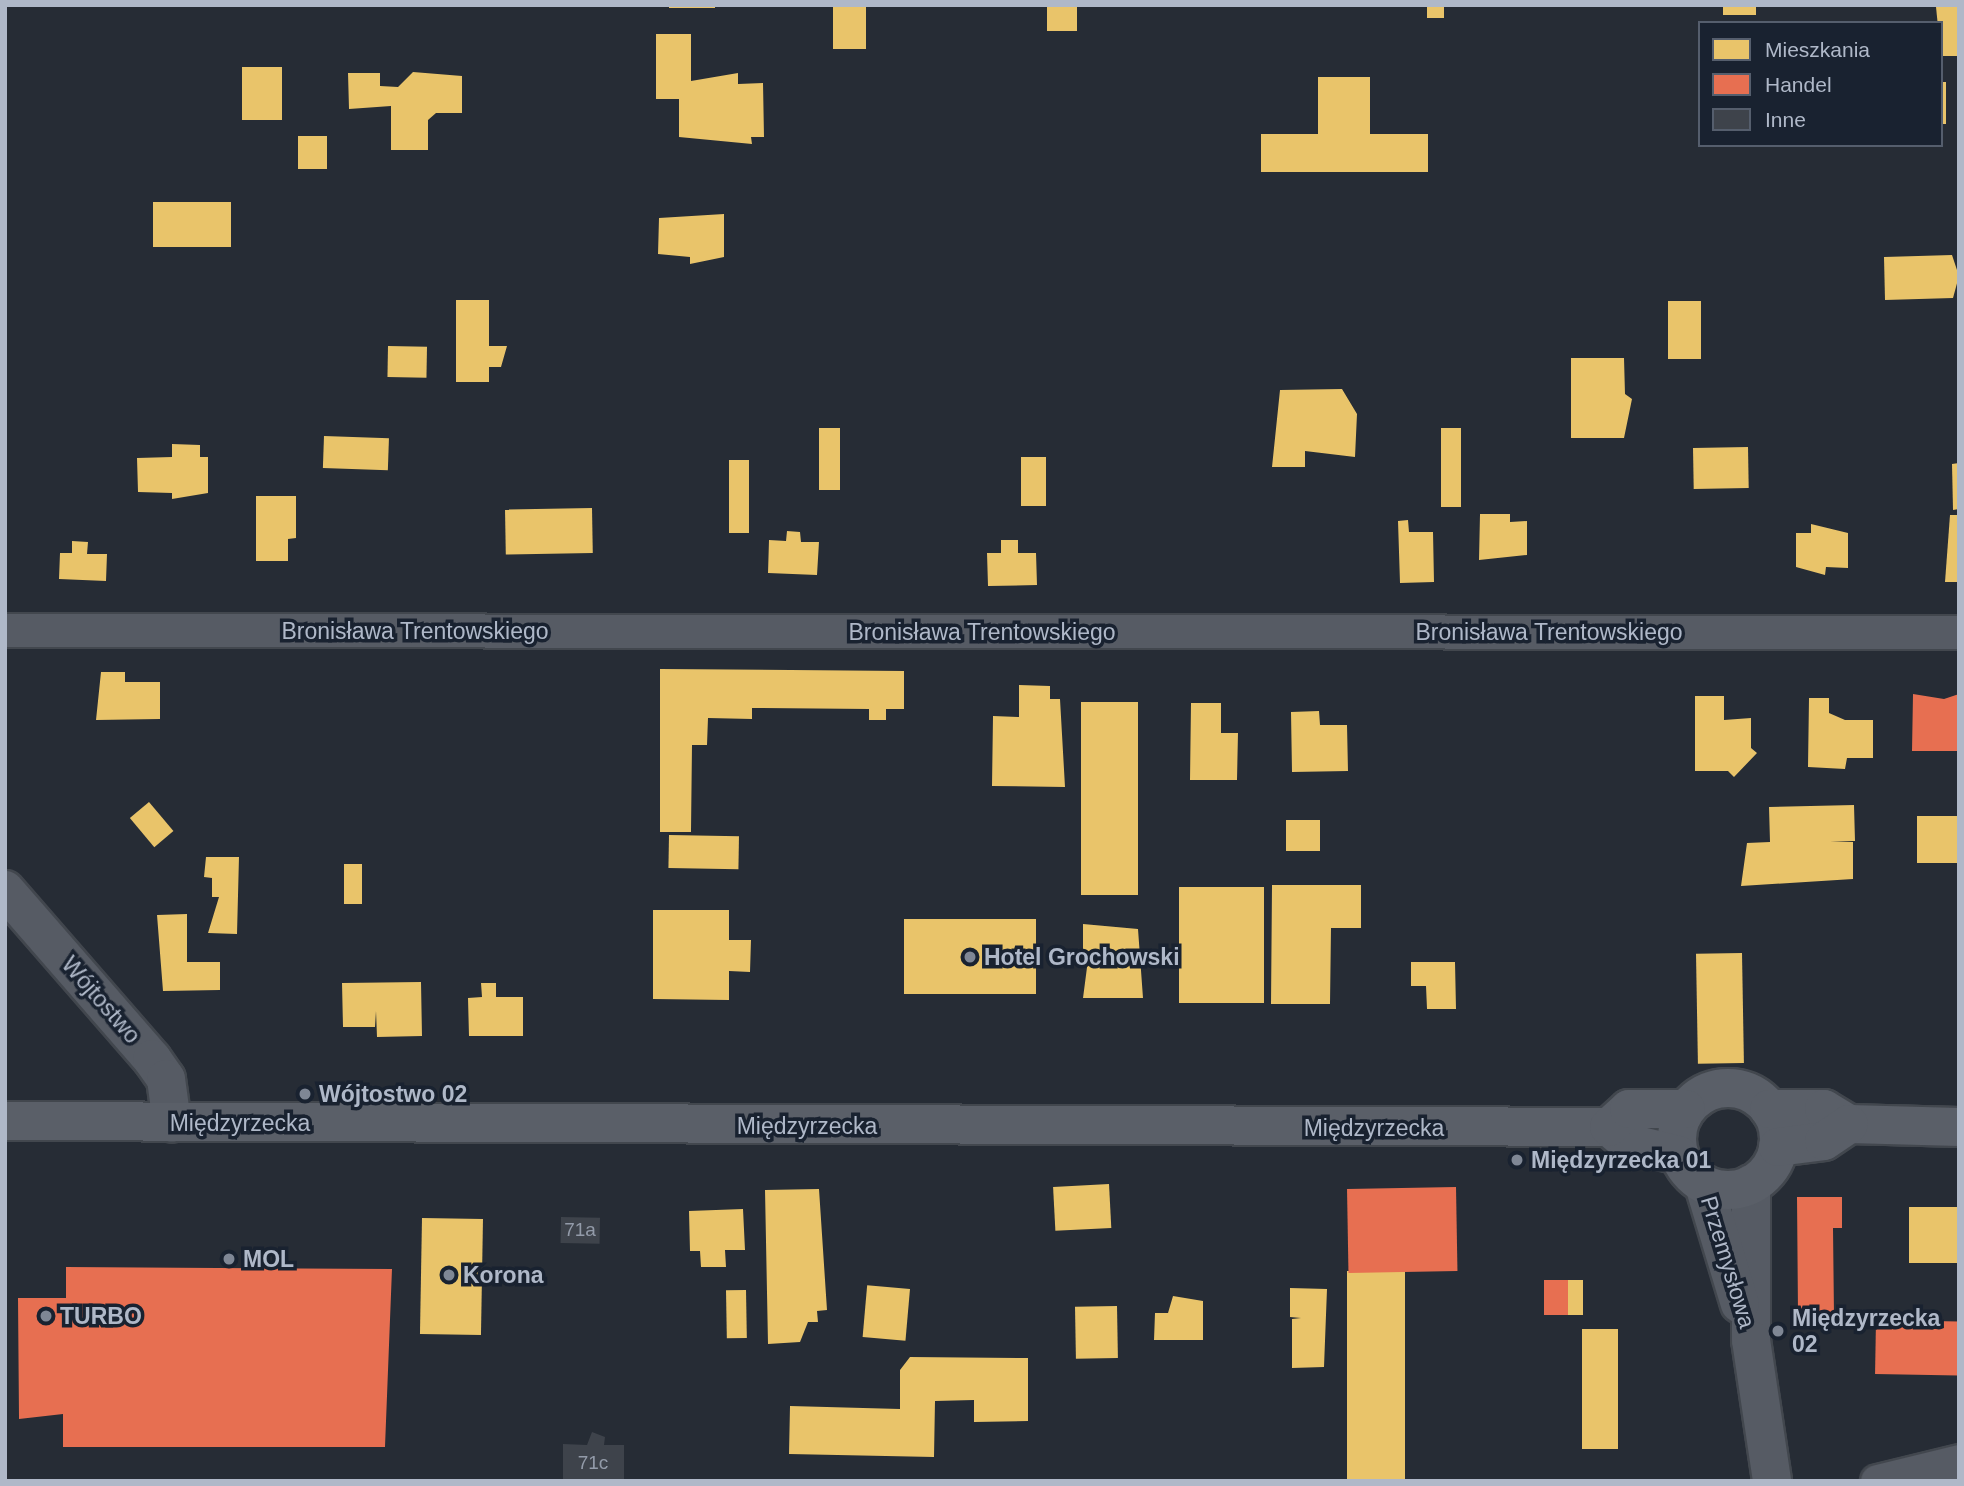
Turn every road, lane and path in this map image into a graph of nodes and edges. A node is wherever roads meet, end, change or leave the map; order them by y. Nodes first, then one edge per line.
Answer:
1 (5, 630) edge
2 (1959, 632) edge
3 (5, 890) edge
4 (1686, 1109) junction
5 (1769, 1109) junction
6 (5, 1121) edge
7 (172, 1123) junction
8 (1849, 1124) junction
9 (1609, 1127) junction
10 (1959, 1127) edge
11 (1778, 1147) junction
12 (1679, 1155) junction
13 (1751, 1184) junction
14 (1704, 1185) junction
15 (1751, 1340) junction
16 (1959, 1461) edge
17 (1772, 1481) edge
18 (1877, 1481) edge

1 - 2 street, Bronisława Trentowskiego
3 - 7 street, Wójtostwo
4 - 5 main road
4 - 9 main road
4 - 12 main road
5 - 8 main road
5 - 11 main road
6 - 7 main road, Międzyrzecka
7 - 9 main road, Międzyrzecka
8 - 10 main road
8 - 11 main road
9 - 12 main road
11 - 13 main road
12 - 14 main road
13 - 14 main road
13 - 15 street, Przemysłowa
14 - 15 street, Przemysłowa
15 - 17 street, Przemysłowa
16 - 18 street

